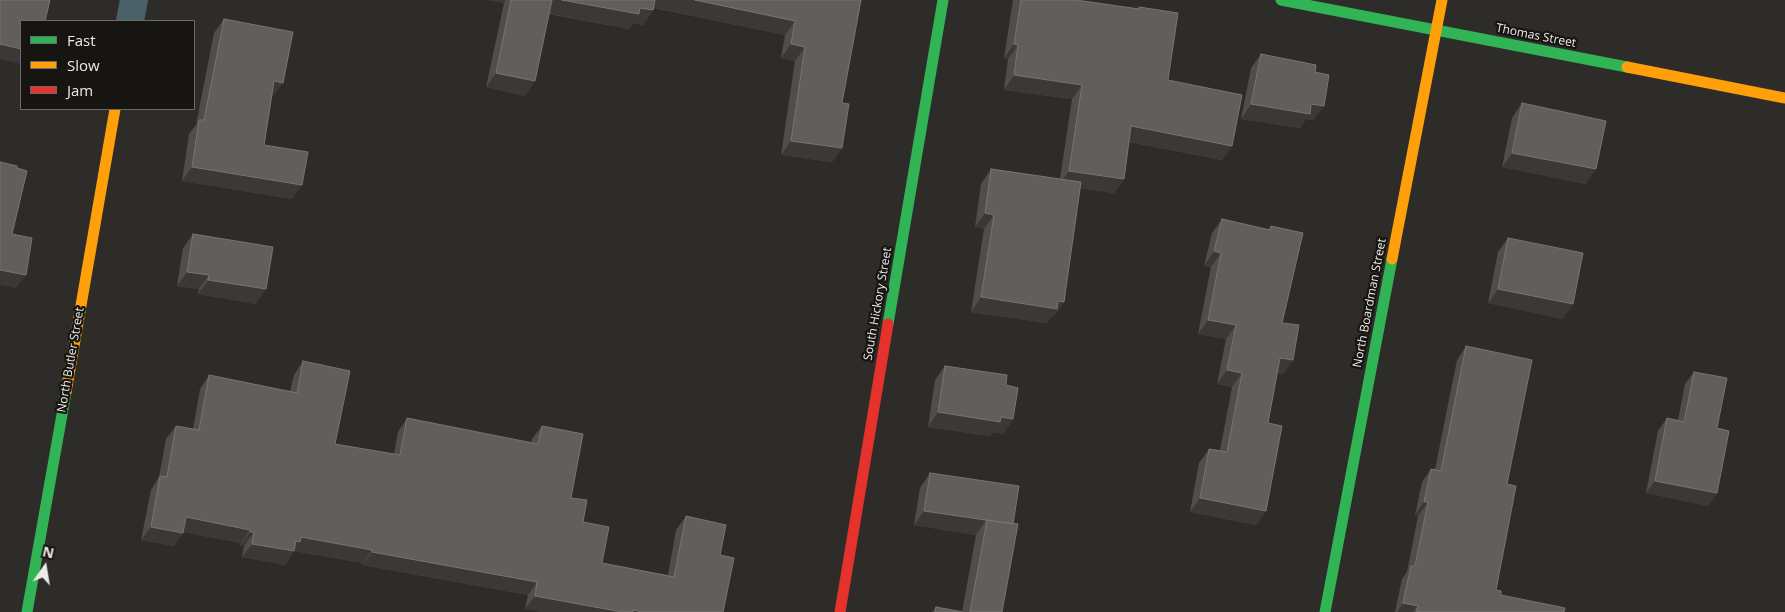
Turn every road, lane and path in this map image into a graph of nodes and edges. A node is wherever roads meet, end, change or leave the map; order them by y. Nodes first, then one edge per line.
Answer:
1 (134, 0) edge
2 (943, 0) edge
3 (1281, 0) edge
4 (1442, 0) edge
5 (130, 20) edge
6 (1436, 31) junction
7 (1785, 98) edge
8 (115, 110) edge
9 (27, 612) edge
10 (840, 612) edge
11 (1326, 612) edge

1 - 5 street
2 - 10 street, South Hickory Street
3 - 6 street, Thomas Street
4 - 6 street, North Boardman Street
6 - 7 street, Thomas Street
6 - 11 street, North Boardman Street
8 - 9 street, North Butler Street

